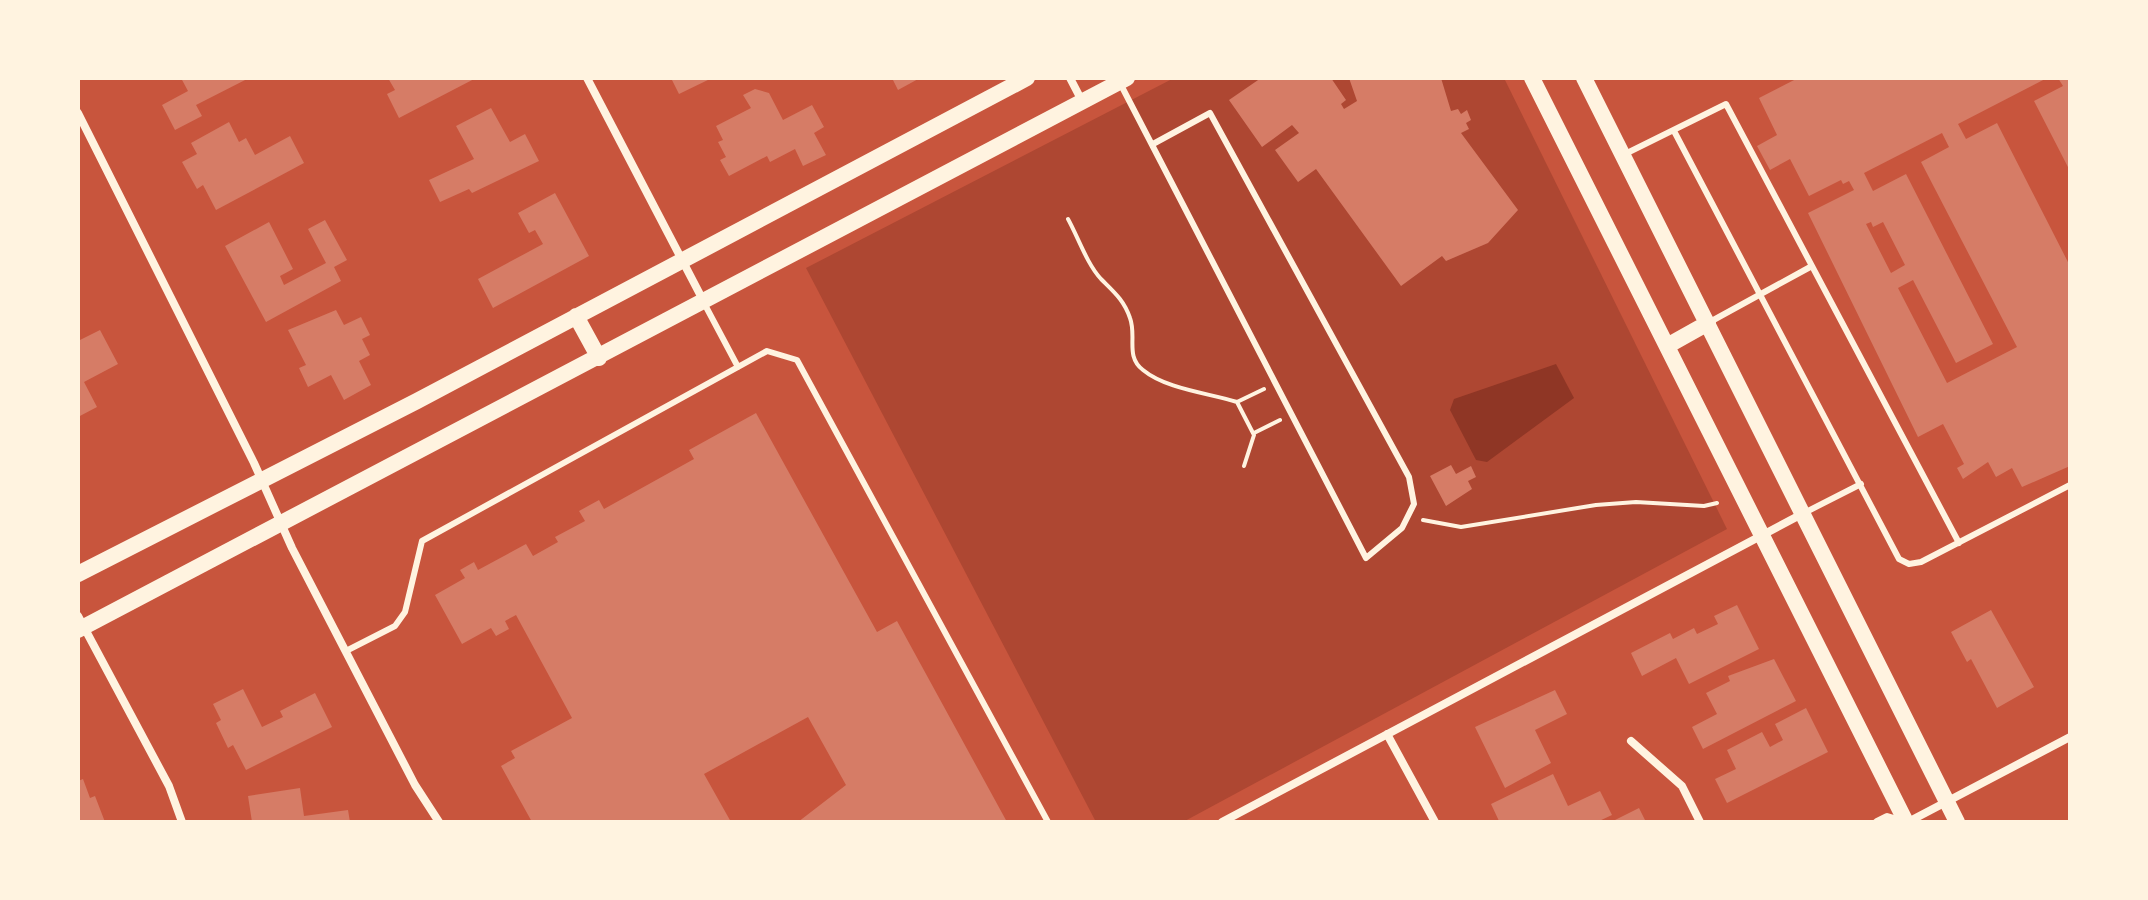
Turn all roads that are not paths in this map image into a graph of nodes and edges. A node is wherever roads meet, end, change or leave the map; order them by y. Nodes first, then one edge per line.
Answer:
1 (587, 78) edge
2 (1027, 78) edge
3 (1070, 78) edge
4 (1532, 78) edge
5 (1584, 78) edge
6 (1121, 79) edge
7 (1082, 102) junction
8 (78, 113) edge
9 (1674, 131) junction
10 (1153, 144) junction
11 (1623, 155) junction
12 (682, 260) junction
13 (1812, 266) junction
14 (1760, 294) junction
15 (704, 303) junction
16 (576, 316) junction
17 (1708, 323) junction
18 (1667, 346) junction
19 (599, 358) junction
20 (738, 367) junction
21 (262, 481) junction
22 (1861, 484) junction
23 (2070, 485) edge
24 (1802, 514) junction
25 (281, 525) junction
26 (1762, 536) junction
27 (1959, 543) junction
28 (78, 574) edge
29 (80, 624) edge
30 (346, 651) junction
31 (1387, 734) junction
32 (2070, 737) edge
33 (1631, 741) dead end
34 (1947, 802) junction
35 (182, 822) edge
36 (439, 822) edge
37 (1048, 822) edge
38 (1222, 822) edge
39 (1435, 822) edge
40 (1700, 822) edge
41 (1877, 822) edge
42 (1906, 822) edge
43 (1957, 822) edge

1 - 12 street
2 - 12 main road
3 - 7 street
4 - 18 main road
5 - 11 main road
6 - 7 main road
6 - 10 lane
7 - 15 main road
8 - 21 street
9 - 11 lane
9 - 13 lane
9 - 14 lane
10 - 10 lane
11 - 17 main road
12 - 15 street
12 - 16 main road
13 - 14 lane
13 - 27 lane
14 - 17 lane
14 - 22 lane
15 - 19 main road
15 - 20 lane
16 - 19 main road
16 - 21 main road
17 - 18 main road
17 - 24 main road
18 - 26 main road
19 - 25 main road
20 - 30 lane
20 - 37 lane
21 - 25 street
21 - 28 main road
22 - 24 lane
22 - 27 lane
23 - 27 lane
24 - 26 street
24 - 34 main road
25 - 29 main road
25 - 30 street
26 - 31 street
26 - 42 main road
29 - 35 street
30 - 36 street
31 - 38 street
31 - 39 street
32 - 34 street
33 - 40 street
34 - 42 street
34 - 43 main road
41 - 42 street

